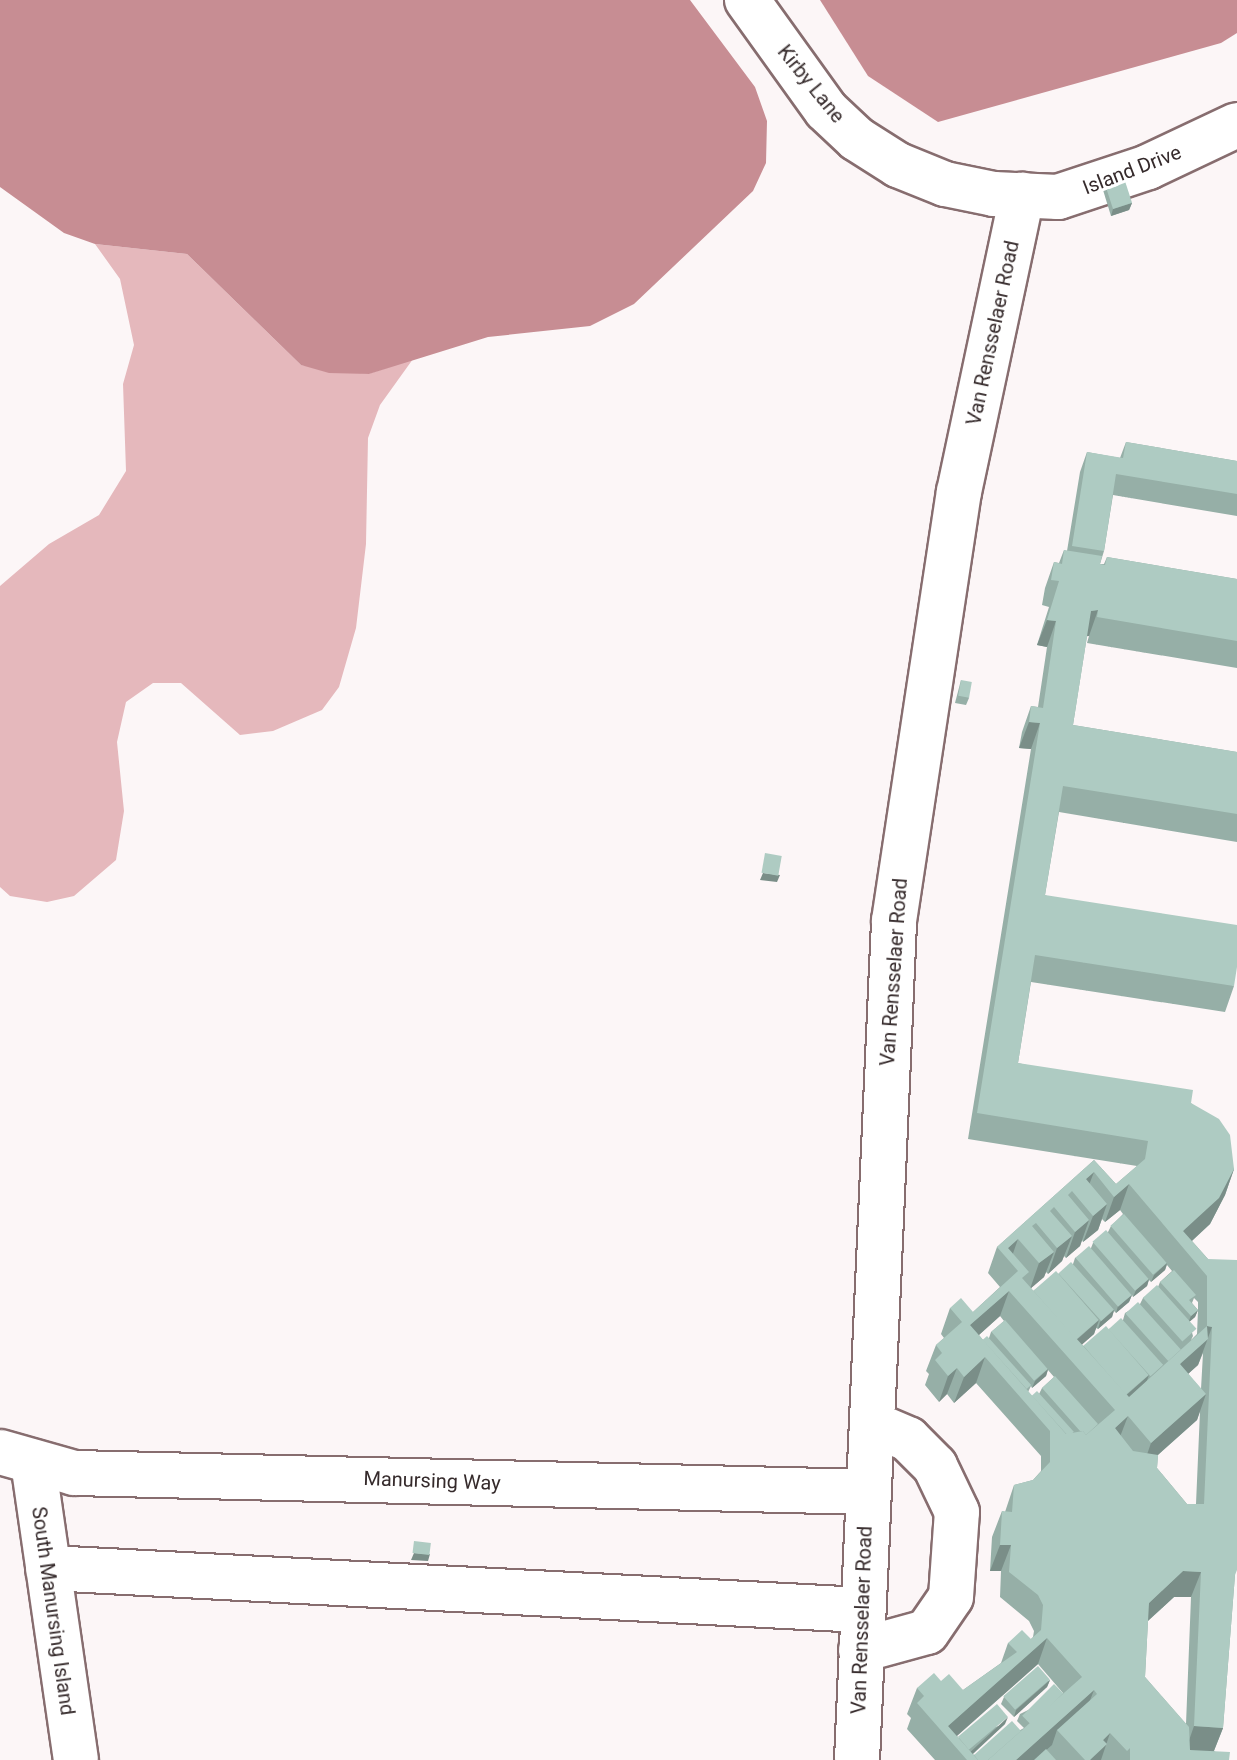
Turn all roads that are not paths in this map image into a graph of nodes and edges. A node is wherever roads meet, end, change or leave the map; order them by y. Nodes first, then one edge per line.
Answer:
1 (747, 0) edge
2 (1237, 125) edge
3 (1022, 195) junction
4 (872, 1424) junction
5 (16, 1457) edge
6 (868, 1492) junction
7 (48, 1568) junction
8 (862, 1630) junction
9 (76, 1760) edge
10 (857, 1760) edge

1 - 3 street, Kirby Lane
2 - 3 street, Island Drive
3 - 4 street, Van Rensselaer Road
4 - 6 street, Van Rensselaer Road
4 - 8 street
5 - 6 street, Manursing Way
5 - 7 street, South Manursing Island
6 - 8 street, Van Rensselaer Road
7 - 8 street
7 - 9 street, South Manursing Island
8 - 10 street, Van Rensselaer Road

